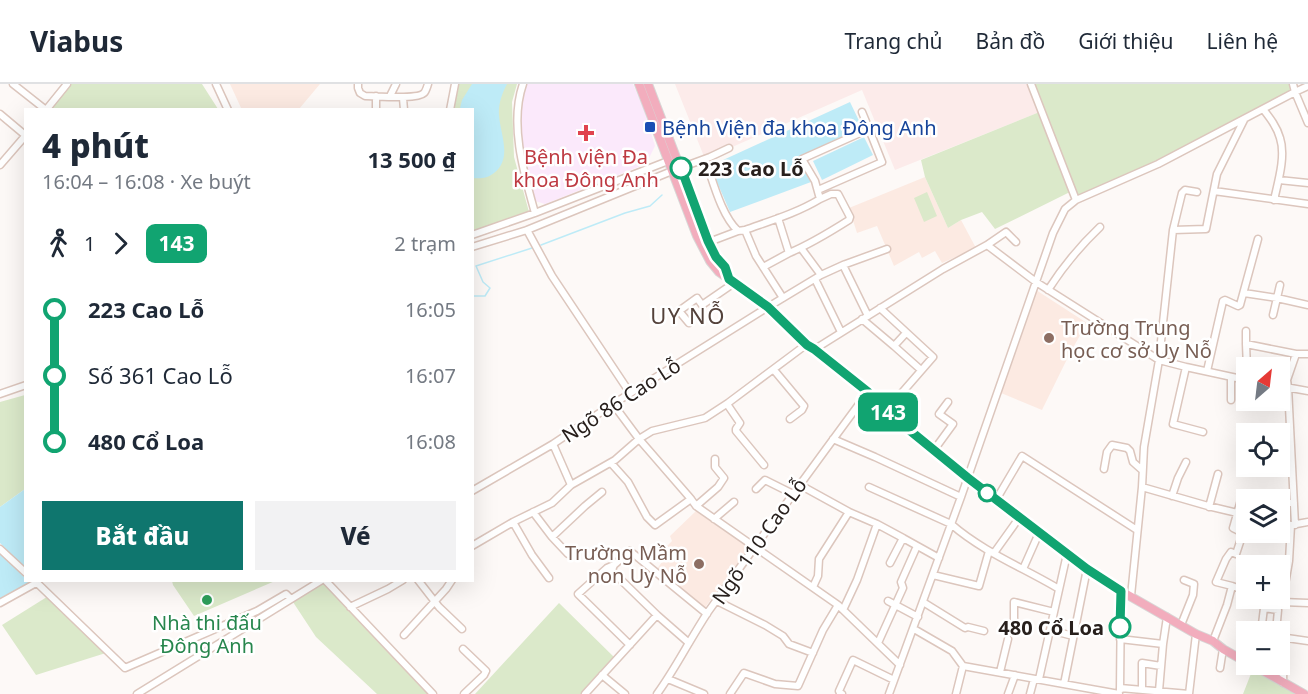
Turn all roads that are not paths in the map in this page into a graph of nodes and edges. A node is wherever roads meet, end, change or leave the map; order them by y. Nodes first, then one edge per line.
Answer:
1 (13, 84) edge
2 (67, 84) edge
3 (216, 84) edge
4 (358, 84) edge
5 (396, 84) edge
6 (428, 84) edge
7 (455, 84) edge
8 (523, 84) edge
9 (639, 84) edge
10 (648, 84) edge
11 (1031, 84) edge
12 (1293, 84) edge
13 (1308, 86) edge
14 (1295, 92) junction
15 (376, 96) junction
16 (390, 96) junction
17 (403, 98) junction
18 (43, 108) edge
19 (48, 108) edge
20 (227, 108) edge
21 (376, 108) edge
22 (404, 108) edge
23 (450, 108) edge
24 (1263, 109) junction
25 (862, 112) dead end
26 (0, 114) edge
27 (1244, 119) junction
28 (1308, 123) edge
29 (869, 129) junction
30 (24, 134) edge
31 (24, 136) edge
32 (729, 148) dead end
33 (705, 159) junction
34 (668, 161) junction
35 (0, 165) edge
36 (676, 170) junction
37 (1279, 180) junction
38 (1308, 183) edge
39 (818, 190) junction
40 (1214, 191) junction
41 (1197, 192) dead end
42 (820, 199) junction
43 (1076, 200) junction
44 (1274, 200) junction
45 (1308, 204) edge
46 (535, 213) junction
47 (778, 218) junction
48 (1100, 227) dead end
49 (527, 230) junction
50 (741, 230) junction
51 (1173, 231) junction
52 (474, 234) edge
53 (1258, 239) dead end
54 (709, 242) junction
55 (1016, 242) dead end
56 (987, 245) junction
57 (474, 247) edge
58 (801, 248) junction
59 (887, 249) dead end
60 (789, 253) junction
61 (843, 265) junction
62 (763, 267) junction
63 (818, 277) junction
64 (731, 281) junction
65 (1036, 282) junction
66 (1280, 285) dead end
67 (1048, 290) junction
68 (1244, 293) junction
69 (783, 298) junction
70 (1277, 298) junction
71 (1308, 305) edge
72 (768, 307) junction
73 (880, 308) junction
74 (1273, 315) dead end
75 (865, 317) junction
76 (689, 323) dead end
77 (1246, 331) dead end
78 (841, 332) junction
79 (906, 333) junction
80 (1246, 344) junction
81 (894, 346) junction
82 (811, 347) junction
83 (1296, 354) junction
84 (1308, 354) edge
85 (1246, 357) edge
86 (1159, 360) junction
87 (1186, 367) junction
88 (774, 370) junction
89 (921, 370) junction
90 (1207, 371) junction
91 (1290, 371) edge
92 (1231, 378) junction
93 (1236, 379) edge
94 (24, 386) edge
95 (1290, 387) edge
96 (1308, 391) edge
97 (868, 392) junction
98 (630, 393) junction
99 (0, 394) edge
100 (1231, 400) dead end
101 (948, 402) dead end
102 (613, 404) junction
103 (727, 404) junction
104 (886, 411) junction
105 (1289, 411) edge
106 (790, 419) dead end
107 (1203, 432) dead end
108 (639, 439) junction
109 (833, 439) junction
110 (553, 444) junction
111 (934, 450) junction
112 (715, 459) dead end
113 (1186, 462) dead end
114 (611, 463) junction
115 (764, 465) dead end
116 (1104, 469) dead end
117 (1142, 470) junction
118 (1218, 474) dead end
119 (968, 478) junction
120 (571, 485) junction
121 (800, 485) junction
122 (868, 487) dead end
123 (1142, 487) junction
124 (756, 489) dead end
125 (474, 490) edge
126 (602, 492) dead end
127 (793, 494) junction
128 (1172, 496) junction
129 (961, 497) junction
130 (691, 499) junction
131 (996, 500) junction
132 (734, 502) dead end
133 (1290, 503) edge
134 (1294, 503) junction
135 (696, 506) junction
136 (1209, 507) junction
137 (533, 512) junction
138 (849, 512) junction
139 (1236, 513) edge
140 (1019, 518) junction
141 (714, 519) junction
142 (513, 522) junction
143 (1308, 522) edge
144 (877, 524) junction
145 (951, 525) junction
146 (1290, 525) edge
147 (1293, 525) junction
148 (1137, 530) junction
149 (1039, 533) junction
150 (552, 537) junction
151 (903, 538) junction
152 (1240, 543) edge
153 (474, 545) edge
154 (917, 546) junction
155 (756, 547) junction
156 (0, 549) edge
157 (991, 552) junction
158 (568, 554) dead end
159 (1067, 554) junction
160 (1290, 555) edge
161 (939, 558) junction
162 (890, 563) dead end
163 (614, 565) junction
164 (1023, 569) junction
165 (1087, 569) junction
166 (24, 571) edge
167 (933, 575) junction
168 (549, 578) dead end
169 (1184, 580) dead end
170 (35, 582) edge
171 (320, 582) edge
172 (325, 582) edge
173 (400, 582) edge
174 (419, 582) edge
175 (451, 582) edge
176 (1232, 586) junction
177 (813, 587) junction
178 (1236, 587) edge
179 (1059, 589) junction
180 (1121, 591) junction
181 (1131, 596) junction
182 (291, 599) junction
183 (717, 601) junction
184 (888, 601) dead end
185 (434, 602) junction
186 (923, 602) junction
187 (1290, 602) edge
188 (0, 603) edge
189 (1308, 603) edge
190 (895, 605) junction
191 (350, 607) junction
192 (840, 607) junction
193 (1054, 612) junction
194 (707, 614) junction
195 (657, 615) junction
196 (918, 617) junction
197 (1167, 617) junction
198 (1262, 621) edge
199 (1277, 621) edge
200 (1014, 623) dead end
201 (1181, 625) junction
202 (914, 628) junction
203 (462, 629) dead end
204 (1050, 630) junction
205 (984, 632) dead end
206 (1196, 634) junction
207 (404, 635) dead end
208 (1073, 636) junction
209 (1290, 638) edge
210 (1008, 639) dead end
211 (1120, 639) junction
212 (1213, 641) junction
213 (1308, 641) edge
214 (689, 643) junction
215 (878, 643) junction
216 (1163, 644) junction
217 (630, 645) junction
218 (464, 649) dead end
219 (1223, 649) junction
220 (813, 652) junction
221 (1236, 656) edge
222 (900, 665) junction
223 (963, 666) junction
224 (1161, 666) junction
225 (1220, 668) dead end
226 (1000, 672) junction
227 (602, 675) junction
228 (1015, 675) junction
229 (1270, 675) edge
230 (1283, 675) edge
231 (668, 679) junction
232 (1036, 679) junction
233 (894, 680) junction
234 (1283, 683) junction
235 (1064, 684) junction
236 (1142, 690) junction
237 (1120, 692) edge
238 (1154, 692) edge
239 (137, 694) edge
240 (433, 694) edge
241 (464, 694) edge
242 (585, 694) edge
243 (624, 694) edge
244 (657, 694) edge
245 (704, 694) edge
246 (730, 694) edge
247 (842, 694) edge
248 (889, 694) edge
249 (956, 694) edge
250 (1008, 694) edge
251 (1030, 694) edge
252 (1304, 694) edge

1 - 18 street
2 - 19 street
3 - 20 street
4 - 15 street
5 - 16 street
6 - 17 street
7 - 23 street
8 - 46 street
9 - 34 main road
10 - 36 main road
11 - 43 street
12 - 14 street
13 - 14 street
14 - 24 street
14 - 28 street
15 - 16 street
15 - 21 street
16 - 17 street
17 - 22 street
24 - 27 street
24 - 37 street
25 - 29 street
26 - 30 street
27 - 40 street
27 - 43 street
29 - 39 street
29 - 39 street
31 - 35 street
32 - 33 street
33 - 36 street
33 - 50 street
34 - 36 main road
34 - 46 street
36 - 49 street
36 - 54 main road
36 - 64 main road
37 - 38 street
37 - 44 street
39 - 42 street
40 - 44 street
40 - 51 street
41 - 51 street
42 - 47 street
42 - 58 street
43 - 65 street
44 - 45 street
46 - 52 street
47 - 50 street
47 - 60 street
48 - 67 street
49 - 57 street
49 - 98 street
50 - 54 street
50 - 62 street
51 - 86 street
53 - 68 street
54 - 64 main road
55 - 56 street
56 - 65 street
56 - 73 street
58 - 60 street
58 - 63 street
59 - 61 street, Ngõ 86 Cao Lỗ
60 - 62 street
61 - 63 street, Ngõ 86 Cao Lỗ
61 - 75 street
62 - 69 street
63 - 69 street, Ngõ 86 Cao Lỗ
63 - 78 street
64 - 72 main road
64 - 76 street
65 - 67 street
65 - 119 street
66 - 70 street
67 - 86 street
68 - 70 street
68 - 90 street
69 - 72 street, Ngõ 86 Cao Lỗ
70 - 71 street
70 - 74 street
72 - 82 main road
72 - 98 street, Ngõ 86 Cao Lỗ
73 - 75 street
73 - 79 street
75 - 78 street
75 - 81 street
77 - 80 street
78 - 82 street
79 - 81 street
79 - 89 street
80 - 83 street
80 - 85 street
81 - 89 street
82 - 88 street
82 - 97 main road
83 - 84 street
83 - 91 street
86 - 87 street
86 - 117 street
87 - 90 street
87 - 107 street
88 - 103 street
88 - 106 street
89 - 104 street
90 - 92 street
92 - 93 street
92 - 100 street
94 - 99 street
95 - 96 street
97 - 104 main road
97 - 109 street, Ngõ 110 Cao Lỗ
98 - 102 street, Ngõ 86 Cao Lỗ
101 - 111 street
102 - 108 street
102 - 110 street, Ngõ 86 Cao Lỗ
103 - 108 street
103 - 115 street
104 - 111 main road
105 - 134 street
108 - 114 street
108 - 130 street
109 - 121 street, Ngõ 110 Cao Lỗ
109 - 129 street
110 - 120 street
110 - 125 street, Ngõ 86 Cao Lỗ
111 - 119 main road
112 - 135 street
113 - 128 street
114 - 120 street
114 - 130 street
116 - 117 street
117 - 123 street
118 - 136 street
119 - 129 street
119 - 131 main road
120 - 137 street
121 - 127 street, Ngõ 110 Cao Lỗ
121 - 138 street
122 - 145 street
123 - 128 street
123 - 148 street
124 - 127 street
126 - 150 street
127 - 155 street, Ngõ 110 Cao Lỗ
128 - 136 street
129 - 145 street
130 - 135 street
131 - 140 main road
131 - 148 street
132 - 141 street
133 - 134 street
134 - 147 street
135 - 141 street
136 - 139 street
137 - 142 street
137 - 150 street
138 - 144 street
138 - 177 street
140 - 149 main road
140 - 157 street
141 - 155 street
142 - 153 street
142 - 168 street
143 - 147 street
144 - 151 street
144 - 192 street
145 - 157 street
145 - 161 street
146 - 147 street
147 - 160 street
148 - 181 street
149 - 159 main road
149 - 164 street
150 - 158 street
151 - 154 street
151 - 162 street
152 - 176 street
154 - 161 street
154 - 190 street
155 - 177 street
155 - 183 street, Ngõ 110 Cao Lỗ
156 - 166 street
157 - 164 street
157 - 167 street
159 - 165 main road
159 - 179 street
161 - 167 street
163 - 194 street
163 - 195 street
163 - 217 street
164 - 179 street
165 - 180 main road
165 - 208 street
167 - 186 street
169 - 201 street
170 - 182 street
170 - 188 street
171 - 182 street
172 - 191 street
173 - 191 street
174 - 185 street
175 - 185 street
176 - 178 street
176 - 212 street
177 - 192 street
179 - 193 street
180 - 181 main road
180 - 211 street
181 - 197 main road
182 - 239 street
183 - 194 street, Ngõ 110 Cao Lỗ
183 - 220 street
184 - 190 street
185 - 203 street
185 - 207 street
186 - 196 street
186 - 205 street
187 - 189 street
190 - 196 street
190 - 215 street
191 - 240 street
192 - 215 street
192 - 220 street
193 - 200 street
193 - 204 street
194 - 214 street, Ngõ 110 Cao Lỗ
195 - 214 street
195 - 217 street
196 - 202 street
197 - 201 main road
197 - 216 street
198 - 199 street
201 - 206 main road
202 - 222 street
202 - 223 street
204 - 208 street
204 - 232 street
206 - 212 main road
206 - 238 street
208 - 235 street
209 - 213 street
210 - 226 street
211 - 216 street
211 - 237 street
212 - 219 main road
214 - 231 street, Ngõ 110 Cao Lỗ
215 - 222 street
216 - 224 street
217 - 227 street
218 - 241 street
219 - 221 main road
219 - 225 street
220 - 246 street
222 - 233 street
223 - 226 street
223 - 249 street
224 - 236 street
224 - 238 street
226 - 228 street
227 - 242 street
227 - 243 street
228 - 232 street
228 - 250 street
229 - 234 main road
230 - 234 street
231 - 244 street, Ngõ 110 Cao Lỗ
231 - 245 street
232 - 235 street
232 - 251 street
233 - 247 street
233 - 248 street
234 - 252 main road
235 - 237 street
236 - 237 street
236 - 238 street

